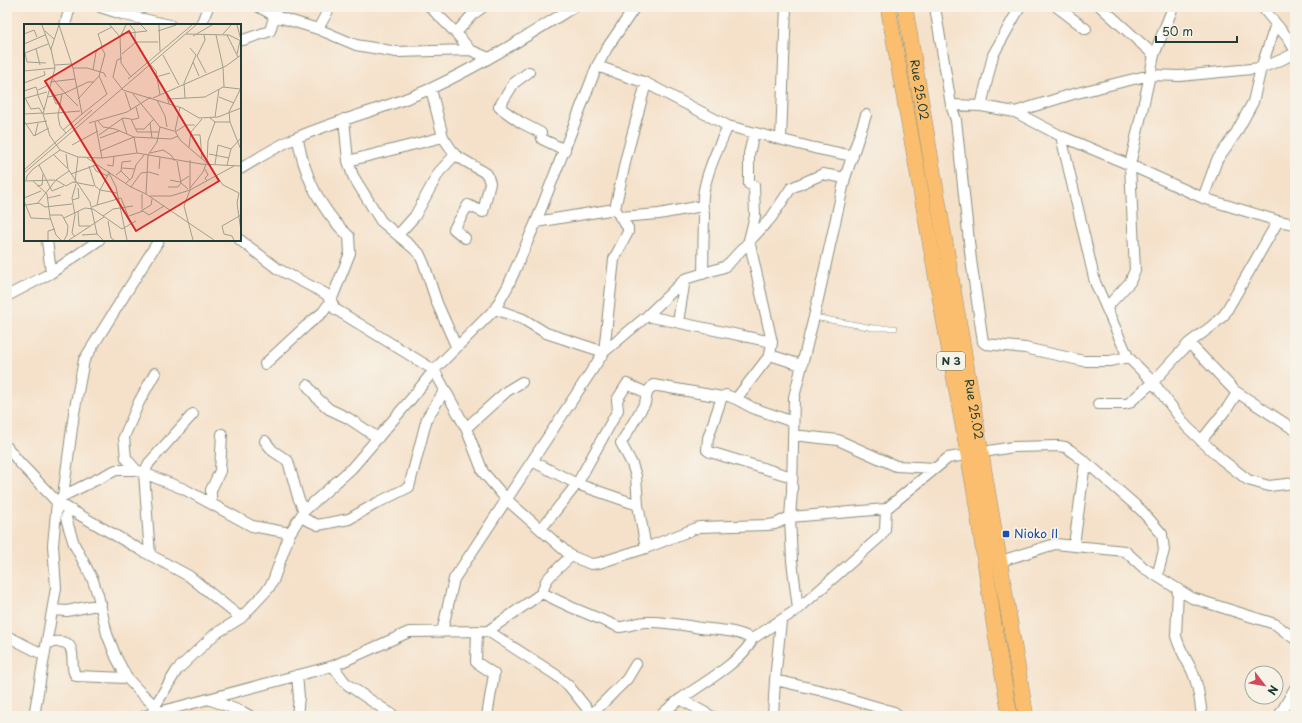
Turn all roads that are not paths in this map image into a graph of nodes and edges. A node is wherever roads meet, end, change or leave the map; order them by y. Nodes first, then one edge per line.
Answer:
1 (70, 7) edge
2 (100, 7) edge
3 (208, 7) edge
4 (259, 7) edge
5 (330, 7) edge
6 (430, 7) edge
7 (483, 7) edge
8 (574, 7) edge
9 (635, 7) edge
10 (786, 7) edge
11 (888, 7) edge
12 (905, 7) edge
13 (935, 7) edge
14 (1020, 7) edge
15 (1057, 7) edge
16 (1173, 7) edge
17 (1104, 8) edge
18 (1263, 8) edge
19 (276, 12) edge
20 (126, 20) edge
21 (65, 24) edge
22 (161, 24) edge
23 (201, 24) edge
24 (1276, 24) junction
25 (318, 29) junction
26 (1086, 29) dead end
27 (456, 33) junction
28 (241, 40) edge
29 (470, 50) junction
30 (1295, 51) edge
31 (1154, 55) junction
32 (489, 58) junction
33 (596, 66) junction
34 (1261, 68) junction
35 (529, 72) dead end
36 (1150, 76) junction
37 (646, 83) junction
38 (431, 89) junction
39 (951, 105) junction
40 (981, 106) junction
41 (1015, 112) junction
42 (866, 115) dead end
43 (344, 119) junction
44 (728, 126) junction
45 (754, 133) junction
46 (1061, 136) junction
47 (297, 137) junction
48 (444, 137) junction
49 (781, 139) junction
50 (565, 150) junction
51 (456, 155) junction
52 (853, 156) junction
53 (348, 161) junction
54 (1130, 165) junction
55 (241, 168) edge
56 (845, 178) junction
57 (1203, 198) junction
58 (702, 206) junction
59 (618, 213) junction
60 (1278, 221) junction
61 (536, 222) junction
62 (1295, 224) edge
63 (398, 236) junction
64 (465, 238) dead end
65 (749, 240) junction
66 (47, 241) edge
67 (98, 241) edge
68 (159, 241) edge
69 (241, 241) edge
70 (51, 273) junction
71 (703, 274) junction
72 (685, 279) junction
73 (7, 296) edge
74 (331, 301) junction
75 (1107, 307) junction
76 (495, 309) junction
77 (647, 316) junction
78 (814, 317) junction
79 (678, 322) junction
80 (895, 328) dead end
81 (772, 342) junction
82 (1189, 343) junction
83 (456, 346) junction
84 (604, 352) junction
85 (770, 355) junction
86 (1128, 357) junction
87 (265, 364) dead end
88 (802, 365) junction
89 (434, 370) junction
90 (155, 373) dead end
91 (522, 382) dead end
92 (1153, 382) junction
93 (307, 385) dead end
94 (445, 390) junction
95 (648, 393) junction
96 (1237, 393) junction
97 (722, 397) junction
98 (736, 399) junction
99 (1098, 404) dead end
100 (193, 414) dead end
101 (793, 422) junction
102 (466, 428) junction
103 (1295, 430) edge
104 (222, 434) dead end
105 (793, 435) junction
106 (378, 438) junction
107 (265, 441) dead end
108 (1201, 441) junction
109 (7, 447) edge
110 (974, 453) junction
111 (532, 461) junction
112 (1085, 462) junction
113 (935, 468) junction
114 (140, 471) junction
115 (792, 477) junction
116 (1295, 483) edge
117 (577, 484) junction
118 (60, 499) junction
119 (508, 500) junction
120 (211, 503) junction
121 (638, 505) junction
122 (68, 509) junction
123 (886, 509) junction
124 (302, 514) junction
125 (790, 517) junction
126 (541, 529) junction
127 (290, 533) junction
128 (1074, 545) junction
129 (646, 548) junction
130 (150, 555) junction
131 (571, 556) junction
132 (1001, 561) junction
133 (1157, 576) junction
134 (1178, 590) junction
135 (542, 593) junction
136 (101, 604) junction
137 (798, 609) junction
138 (53, 610) junction
139 (241, 618) junction
140 (781, 621) junction
141 (483, 631) junction
142 (442, 632) junction
143 (7, 636) edge
144 (752, 639) junction
145 (1295, 639) edge
146 (47, 643) junction
147 (44, 655) junction
148 (636, 664) dead end
149 (333, 666) junction
150 (297, 675) junction
151 (127, 678) junction
152 (775, 680) junction
153 (1295, 688) edge
154 (208, 699) junction
155 (680, 699) junction
156 (153, 714) edge
157 (593, 715) edge
158 (34, 716) edge
159 (250, 716) edge
160 (297, 716) edge
161 (394, 716) edge
162 (487, 716) edge
163 (660, 716) edge
164 (712, 716) edge
165 (773, 716) edge
166 (899, 716) edge
167 (1010, 716) edge
168 (1026, 716) edge
169 (1202, 716) edge
170 (1279, 716) edge

1 - 21 street
2 - 20 street
3 - 23 street
4 - 19 street
5 - 25 street
6 - 27 street
7 - 27 street
8 - 32 street
9 - 33 street
10 - 49 street
11 - 110 main road, N 3
12 - 110 main road, Rue 25.02 / N 3
13 - 39 street
14 - 40 street
15 - 26 street
16 - 31 street
17 - 31 street
18 - 24 street
19 - 25 street
19 - 28 street
20 - 22 street
24 - 30 street
24 - 34 street
25 - 29 street
27 - 29 street
29 - 32 street
30 - 34 street
31 - 36 street
32 - 38 street
33 - 37 street
33 - 50 street
34 - 36 street
34 - 57 street
35 - 50 street
36 - 41 street
36 - 54 street
37 - 44 street
37 - 59 street
38 - 43 street
38 - 48 street
39 - 40 street
39 - 86 street
40 - 41 street
41 - 46 street
42 - 52 street
43 - 47 street
43 - 53 street
44 - 45 street
44 - 58 street
45 - 49 street
45 - 65 street
46 - 54 street
46 - 75 street
47 - 55 street
47 - 74 street
48 - 51 street
48 - 53 street
49 - 52 street
50 - 61 street
51 - 63 street
51 - 64 street
52 - 56 street
53 - 63 street
54 - 57 street
54 - 75 street
56 - 65 street
56 - 78 street
57 - 60 street
58 - 59 street
58 - 71 street
59 - 61 street
59 - 84 street
60 - 62 street
60 - 82 street
61 - 76 street
63 - 83 street
65 - 71 street
65 - 81 street
66 - 70 street
67 - 70 street
68 - 118 street
69 - 74 street
70 - 73 street
71 - 72 street
72 - 77 street
72 - 79 street
74 - 87 street
74 - 89 street
75 - 86 street
76 - 83 street
76 - 84 street
77 - 79 street
77 - 84 street
78 - 80 lane
78 - 88 street
79 - 81 street
81 - 85 street
82 - 92 street
82 - 96 street
83 - 89 street
84 - 111 street
85 - 88 street
85 - 98 street
86 - 92 street
88 - 101 street
89 - 94 street
89 - 106 street
90 - 114 street
91 - 102 street
92 - 99 street
92 - 108 street
93 - 106 street
94 - 102 street
94 - 124 street
95 - 97 street
95 - 117 street
95 - 121 street
96 - 103 street
96 - 108 street
97 - 98 street
97 - 115 street
98 - 101 street
100 - 114 street
101 - 105 street
102 - 119 street
104 - 120 street
105 - 113 street
105 - 115 street
106 - 124 street
107 - 124 street
108 - 116 street
109 - 118 street
110 - 112 street
110 - 113 street
110 - 132 main road, Rue 25.02 / N 3
110 - 167 main road, N 3
111 - 117 street
111 - 119 street
112 - 128 street
112 - 133 street
113 - 123 street
114 - 118 street
114 - 120 street
114 - 130 street
115 - 125 street
117 - 121 street
117 - 126 street
118 - 122 street
118 - 138 street
119 - 126 street
119 - 142 street
120 - 127 street
121 - 129 street
122 - 130 street
122 - 136 street
123 - 125 street
123 - 137 street
124 - 127 street
125 - 129 street
125 - 137 street
126 - 131 street
127 - 139 street
128 - 132 street
128 - 133 street
129 - 131 street
130 - 139 street
131 - 135 street
132 - 168 main road, Rue 25.02 / N 3
133 - 134 street
134 - 145 street
134 - 169 street
135 - 141 street
135 - 144 street
136 - 138 street
136 - 151 street
137 - 140 street
138 - 146 street
139 - 156 street
140 - 144 street
140 - 152 street
141 - 142 street
141 - 157 street
141 - 162 street
142 - 149 street
143 - 147 street
144 - 155 street
146 - 147 street
146 - 151 street
147 - 158 street
148 - 157 street
149 - 150 street
149 - 161 street
150 - 154 street
150 - 160 street
151 - 156 street
152 - 165 street
152 - 166 street
153 - 170 street
154 - 156 street
154 - 159 street
155 - 163 street
155 - 164 street

